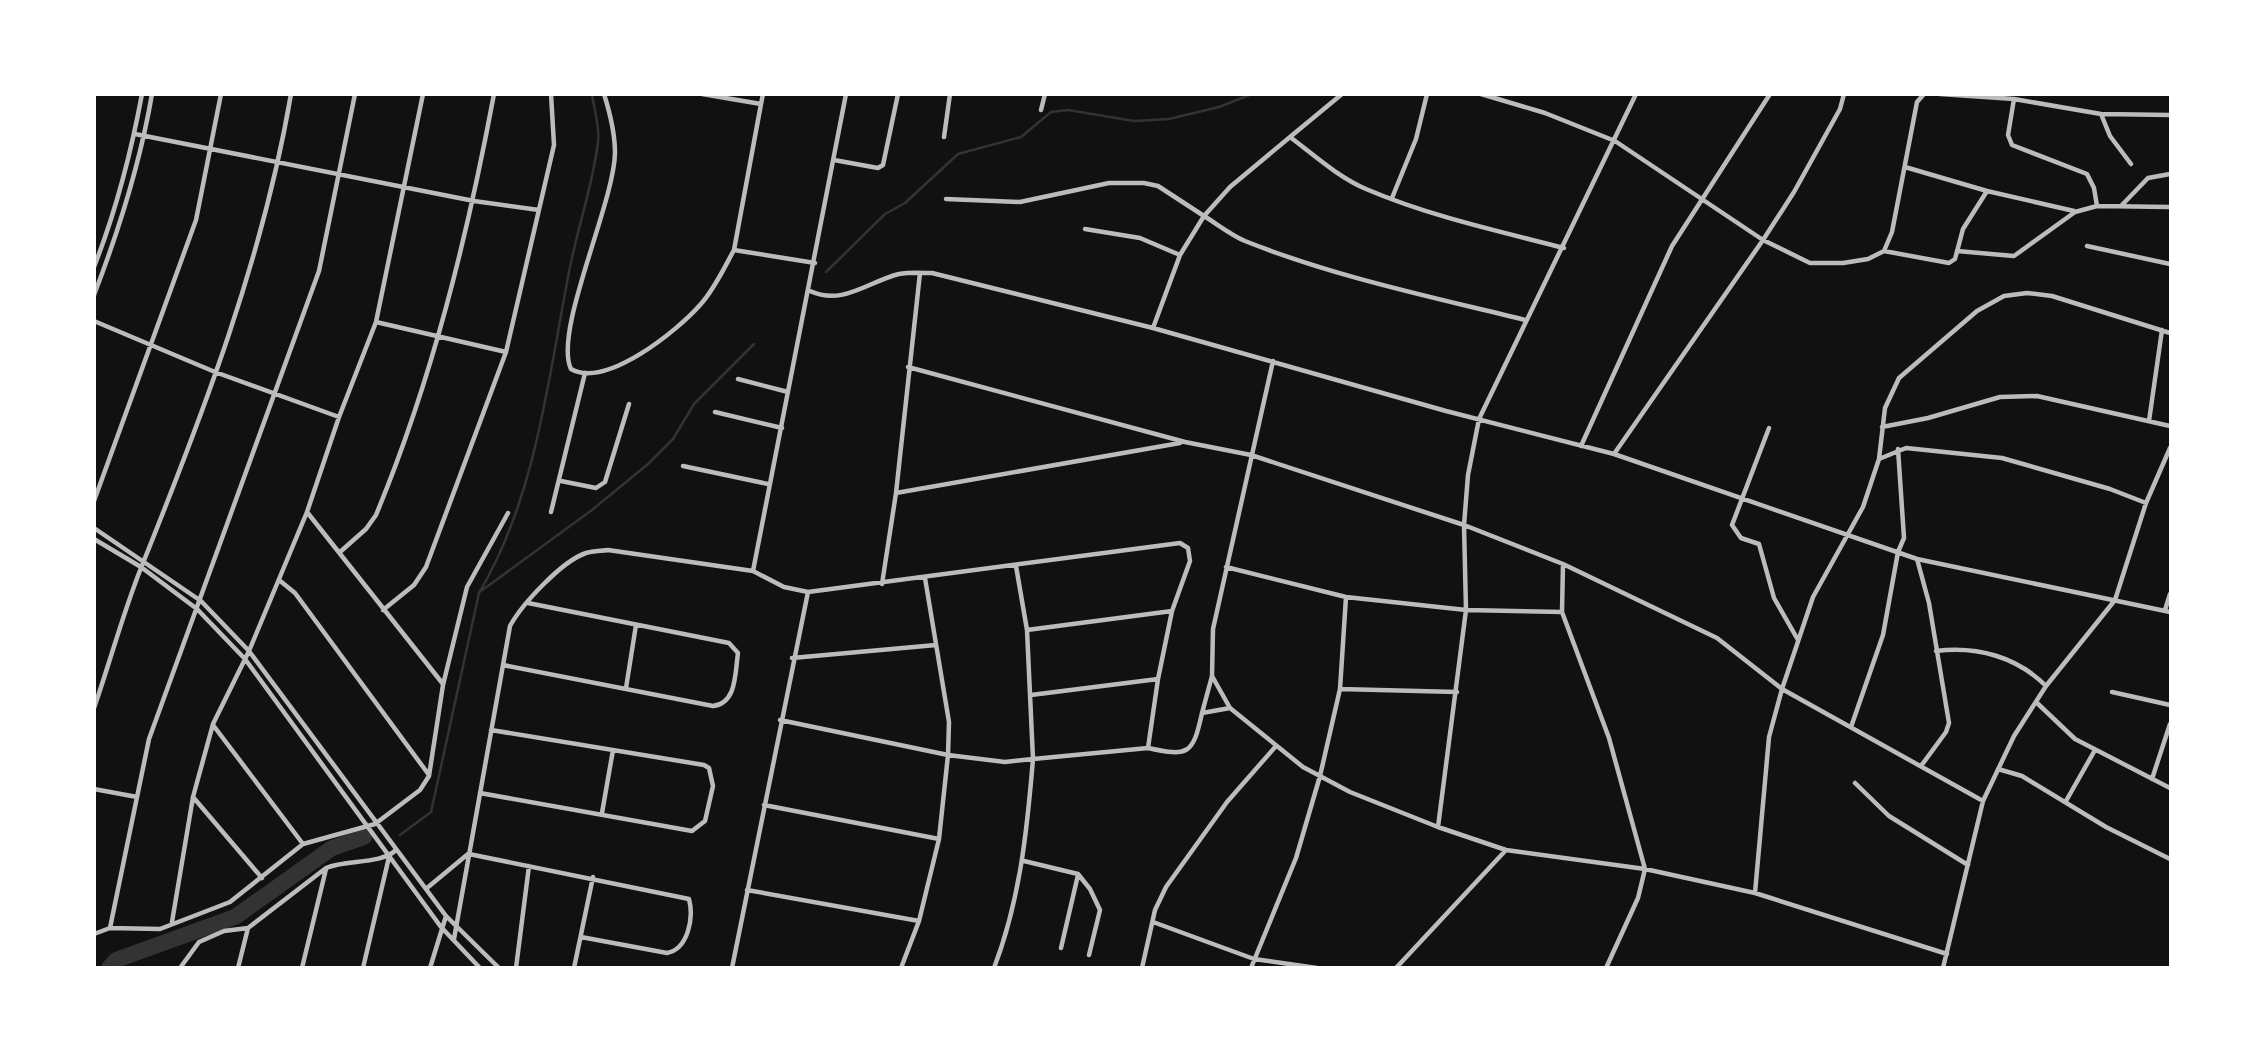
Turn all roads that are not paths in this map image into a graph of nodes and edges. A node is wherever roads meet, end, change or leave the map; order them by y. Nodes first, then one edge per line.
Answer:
1 (142, 94) edge
2 (152, 94) edge
3 (221, 94) edge
4 (291, 94) edge
5 (355, 94) edge
6 (423, 94) edge
7 (494, 94) edge
8 (551, 94) edge
9 (604, 94) edge
10 (702, 94) edge
11 (763, 94) edge
12 (846, 94) edge
13 (898, 94) edge
14 (950, 94) edge
15 (1045, 94) edge
16 (1342, 94) edge
17 (1427, 94) edge
18 (1481, 94) edge
19 (1636, 94) edge
20 (1770, 94) edge
21 (1844, 94) edge
22 (1924, 94) edge
23 (1940, 94) edge
24 (2014, 99) junction
25 (761, 104) junction
26 (1041, 110) dead end
27 (2101, 114) junction
28 (2171, 115) edge
29 (135, 134) junction
30 (145, 136) junction
31 (1290, 137) junction
32 (944, 138) dead end
33 (1615, 141) junction
34 (211, 149) junction
35 (834, 160) junction
36 (280, 161) junction
37 (2131, 164) dead end
38 (1905, 167) junction
39 (341, 173) junction
40 (2171, 174) edge
41 (405, 186) junction
42 (1987, 191) junction
43 (1392, 198) junction
44 (1702, 198) junction
45 (946, 199) dead end
46 (474, 201) junction
47 (2097, 206) junction
48 (2120, 206) junction
49 (2171, 207) edge
50 (539, 209) junction
51 (2075, 212) junction
52 (1204, 216) junction
53 (1084, 229) dead end
54 (1763, 240) junction
55 (2087, 246) dead end
56 (1564, 248) junction
57 (734, 250) junction
58 (1884, 251) junction
59 (1957, 251) junction
60 (1180, 255) junction
61 (815, 263) junction
62 (2171, 264) edge
63 (94, 267) edge
64 (920, 273) junction
65 (810, 291) junction
66 (94, 295) edge
67 (1525, 320) junction
68 (94, 321) edge
69 (376, 322) junction
70 (1153, 328) junction
71 (2162, 330) junction
72 (2171, 333) edge
73 (439, 336) junction
74 (152, 345) junction
75 (506, 352) junction
76 (1273, 361) junction
77 (908, 367) junction
78 (215, 372) junction
79 (585, 373) junction
80 (738, 379) dead end
81 (275, 392) junction
82 (788, 392) junction
83 (629, 404) dead end
84 (715, 412) dead end
85 (339, 417) junction
86 (1479, 419) junction
87 (2149, 421) junction
88 (2171, 426) edge
89 (1882, 427) junction
90 (782, 428) junction
91 (1769, 428) dead end
92 (1185, 442) junction
93 (1581, 446) junction
94 (2171, 448) edge
95 (1898, 449) junction
96 (1614, 454) junction
97 (1251, 455) junction
98 (1880, 459) junction
99 (683, 466) dead end
100 (561, 481) junction
101 (768, 484) junction
102 (896, 494) junction
103 (1740, 499) junction
104 (94, 500) edge
105 (2146, 503) junction
106 (307, 512) junction
107 (551, 512) dead end
108 (508, 513) dead end
109 (1464, 526) junction
110 (94, 528) edge
111 (1848, 538) junction
112 (94, 539) edge
113 (340, 552) junction
114 (1898, 552) junction
115 (1917, 559) junction
116 (145, 560) junction
117 (1563, 564) junction
118 (1016, 566) junction
119 (141, 567) junction
120 (1226, 567) junction
121 (753, 571) junction
122 (925, 578) junction
123 (279, 580) junction
124 (882, 585) junction
125 (808, 592) junction
126 (2171, 594) edge
127 (1346, 597) junction
128 (2115, 600) junction
129 (201, 601) junction
130 (527, 603) junction
131 (197, 609) junction
132 (383, 610) junction
133 (1466, 610) junction
134 (1172, 611) junction
135 (2168, 611) edge
136 (1562, 612) junction
137 (636, 625) junction
138 (1027, 630) junction
139 (1798, 641) junction
140 (936, 645) junction
141 (249, 651) junction
142 (1936, 651) junction
143 (792, 658) junction
144 (245, 659) junction
145 (502, 665) junction
146 (1212, 676) junction
147 (1158, 679) junction
148 (443, 685) junction
149 (2046, 686) junction
150 (626, 688) junction
151 (1340, 689) junction
152 (1782, 689) junction
153 (1457, 692) junction
154 (2112, 692) dead end
155 (1031, 695) junction
156 (2036, 702) junction
157 (2171, 705) edge
158 (94, 708) edge
159 (1230, 708) junction
160 (1202, 713) junction
161 (780, 720) junction
162 (213, 724) junction
163 (2171, 724) edge
164 (1851, 727) junction
165 (491, 730) junction
166 (1276, 746) junction
167 (1148, 748) junction
168 (613, 750) junction
169 (2095, 750) junction
170 (948, 755) junction
171 (1033, 759) junction
172 (1921, 766) junction
173 (1998, 769) junction
174 (429, 776) junction
175 (1320, 776) junction
176 (2152, 779) junction
177 (1854, 783) dead end
178 (2171, 788) edge
179 (94, 789) edge
180 (480, 793) junction
181 (136, 797) junction
182 (193, 797) junction
183 (1983, 801) junction
184 (2066, 801) junction
185 (764, 805) junction
186 (602, 813) junction
187 (375, 824) junction
188 (365, 825) junction
189 (1438, 827) junction
190 (939, 839) junction
191 (303, 844) junction
192 (396, 850) junction
193 (1506, 850) junction
194 (468, 854) junction
195 (389, 856) junction
196 (2171, 859) edge
197 (1024, 861) junction
198 (1968, 864) junction
199 (529, 866) junction
200 (326, 868) junction
201 (1645, 869) junction
202 (1078, 874) junction
203 (593, 877) junction
204 (262, 878) junction
205 (427, 888) junction
206 (747, 890) junction
207 (1755, 892) junction
208 (446, 916) junction
209 (919, 921) junction
210 (172, 922) junction
211 (1153, 922) junction
212 (441, 927) junction
213 (110, 928) junction
214 (248, 928) junction
215 (458, 929) junction
216 (94, 934) edge
217 (581, 937) junction
218 (454, 939) junction
219 (1061, 948) dead end
220 (1947, 954) junction
221 (1089, 956) dead end
222 (1254, 959) junction
223 (180, 968) edge
224 (238, 968) edge
225 (302, 968) edge
226 (363, 968) edge
227 (430, 968) edge
228 (480, 968) edge
229 (499, 968) edge
230 (516, 968) edge
231 (574, 968) edge
232 (732, 968) edge
233 (901, 968) edge
234 (994, 968) edge
235 (1142, 968) edge
236 (1251, 968) edge
237 (1317, 968) edge
238 (1396, 968) edge
239 (1606, 968) edge
240 (1943, 968) edge

1 - 29 street
2 - 30 street
3 - 34 street
4 - 36 street
5 - 39 street
6 - 41 street
7 - 46 street
8 - 50 street
9 - 79 street
10 - 25 street
11 - 25 street
12 - 35 street
13 - 35 street
14 - 32 street
15 - 26 street
16 - 31 street
17 - 43 street
18 - 33 street
19 - 33 street
20 - 44 street
21 - 54 street
22 - 38 street
23 - 24 street
24 - 27 street
24 - 47 street
25 - 57 street
27 - 28 street
27 - 37 street
29 - 30 street
29 - 63 street
30 - 34 street
30 - 66 street
31 - 43 street
31 - 52 street
33 - 44 street
33 - 56 street
34 - 36 street
34 - 74 street
35 - 61 street
36 - 39 street
36 - 78 street
38 - 42 street
38 - 58 street
39 - 41 street
39 - 81 street
40 - 48 street
41 - 46 street
41 - 69 street
42 - 51 street
42 - 59 street
43 - 56 street
44 - 54 street
44 - 93 street
45 - 52 street
46 - 50 street
46 - 73 street
47 - 48 street
47 - 51 street
48 - 49 street
50 - 75 street
51 - 59 street
52 - 60 street
52 - 67 street
53 - 60 street
54 - 58 street
54 - 96 street
55 - 62 street
56 - 67 street
57 - 61 street
57 - 79 street
58 - 59 street
60 - 70 street
61 - 65 street
64 - 65 street
64 - 70 street
64 - 77 street
65 - 82 street
67 - 86 street
68 - 74 street
69 - 73 street
69 - 85 street
70 - 76 street
71 - 72 street
71 - 87 street
71 - 89 street
73 - 75 street
73 - 113 street
74 - 78 street
74 - 104 street
75 - 132 street
76 - 86 street
76 - 97 street
77 - 92 street
77 - 102 street
78 - 81 street
78 - 116 street
79 - 100 street
80 - 82 street
81 - 85 street
81 - 129 street
82 - 90 street
83 - 100 street
84 - 90 street
85 - 106 street
86 - 93 street
86 - 109 street
87 - 88 street
87 - 89 street
89 - 98 street
90 - 101 street
91 - 103 street
92 - 97 street
92 - 102 street
93 - 96 street
94 - 105 street
95 - 98 street
95 - 105 street
95 - 114 street
96 - 103 street
97 - 109 street
97 - 120 street
98 - 111 street
99 - 101 street
100 - 107 street
101 - 121 street
102 - 124 street
103 - 111 street
103 - 139 street
105 - 128 street
106 - 113 street
106 - 123 street
108 - 148 street
109 - 117 street
109 - 133 street
110 - 116 street
111 - 114 street
111 - 139 street
112 - 119 street
113 - 132 street
114 - 115 street
114 - 164 street
115 - 128 street
115 - 142 street
116 - 119 street
116 - 129 street
117 - 136 street
117 - 152 street
118 - 122 street
118 - 134 street
118 - 138 street
119 - 131 street
119 - 158 street
120 - 127 street
120 - 146 street
121 - 125 street
121 - 130 street
122 - 124 street
122 - 140 street
123 - 141 street
123 - 174 street
124 - 125 street
125 - 143 street
126 - 135 street
127 - 133 street
127 - 151 street
128 - 135 street
128 - 149 street
129 - 131 street
129 - 141 street
130 - 137 street
130 - 145 street
131 - 144 street
131 - 181 street
132 - 148 street
133 - 136 street
133 - 153 street
134 - 138 street
134 - 147 street
136 - 201 street
137 - 150 street
137 - 150 street
138 - 155 street
139 - 152 street
140 - 143 street
140 - 170 street
141 - 144 street
141 - 187 street
142 - 149 street
142 - 172 street
143 - 161 street
144 - 162 street
144 - 188 street
145 - 150 street
145 - 165 street
146 - 159 street
146 - 160 street
147 - 155 street
147 - 167 street
148 - 174 street
149 - 156 street
151 - 153 street
151 - 175 street
152 - 164 street
152 - 207 street
153 - 189 street
154 - 157 street
155 - 171 street
156 - 169 street
156 - 173 street
159 - 160 street
159 - 166 street
160 - 167 street
161 - 170 street
161 - 185 street
162 - 182 street
162 - 191 street
163 - 176 street
164 - 172 street
165 - 168 street
165 - 180 street
166 - 175 street
166 - 211 street
167 - 171 street
168 - 186 street
168 - 186 street
169 - 176 street
169 - 184 street
170 - 171 street
170 - 190 street
171 - 197 street
172 - 183 street
173 - 183 street
173 - 184 street
174 - 187 street
175 - 189 street
175 - 222 street
176 - 178 street
177 - 198 street
179 - 181 street
180 - 186 street
180 - 194 street
181 - 213 street
182 - 204 street
182 - 210 street
183 - 198 street
184 - 196 street
185 - 190 street
185 - 206 street
187 - 188 street
187 - 192 street
188 - 191 street
188 - 195 street
189 - 193 street
190 - 209 street
191 - 204 street
192 - 195 street
192 - 205 street
193 - 201 street
193 - 238 street
194 - 199 street
194 - 205 street
194 - 215 street
195 - 200 street
195 - 212 street
195 - 226 street
197 - 202 street
197 - 234 street
198 - 220 street
199 - 203 street
199 - 230 street
200 - 214 street
200 - 225 street
201 - 207 street
201 - 239 street
202 - 219 street
202 - 221 street
203 - 217 street
203 - 217 street
204 - 210 street
205 - 208 street
206 - 209 street
206 - 232 street
207 - 220 street
208 - 212 street
208 - 215 street
209 - 233 street
210 - 213 street
211 - 222 street
211 - 235 street
212 - 218 street
212 - 227 street
213 - 216 street
214 - 223 street
214 - 224 street
215 - 218 street
215 - 229 street
217 - 231 street
218 - 228 street
220 - 240 street
222 - 236 street
222 - 237 street

